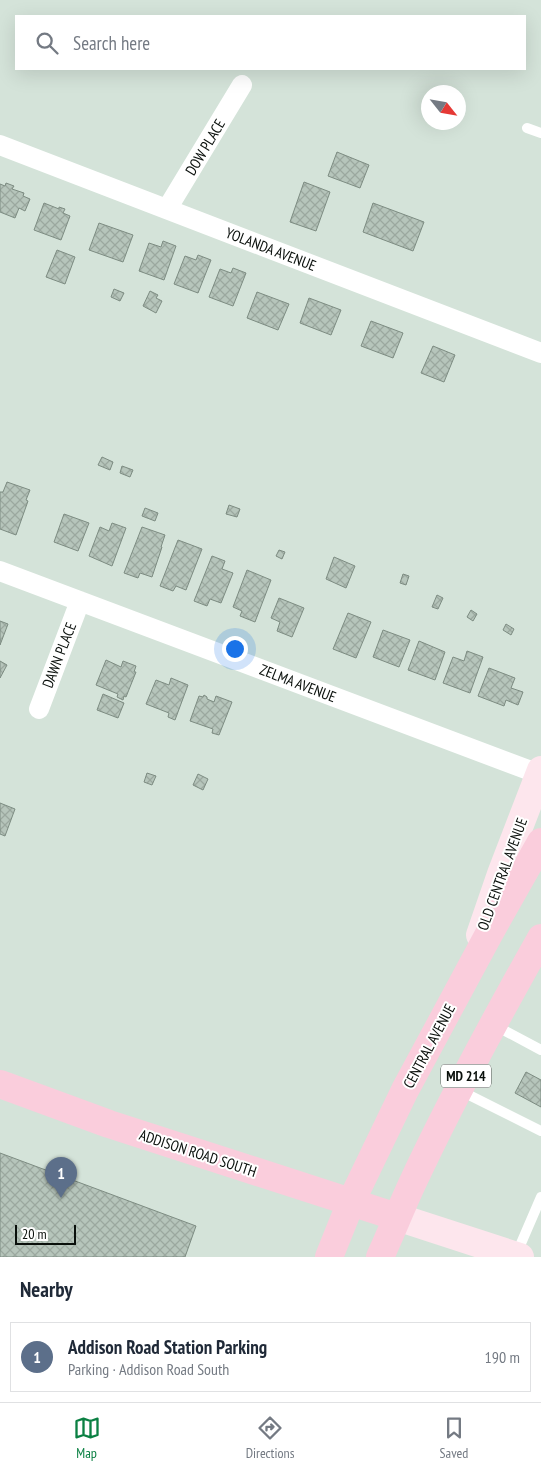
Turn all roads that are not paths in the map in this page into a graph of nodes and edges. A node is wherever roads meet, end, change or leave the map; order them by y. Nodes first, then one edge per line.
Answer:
1 (242, 85) dead end
2 (527, 128) dead end
3 (541, 133) edge
4 (0, 145) edge
5 (167, 209) junction
6 (541, 352) edge
7 (0, 571) edge
8 (80, 600) junction
9 (38, 709) dead end
10 (540, 772) edge
11 (541, 842) edge
12 (541, 938) edge
13 (537, 966) dead end
14 (465, 979) junction
15 (510, 993) junction
16 (493, 1024) junction
17 (541, 1050) edge
18 (0, 1084) edge
19 (459, 1090) junction
20 (541, 1131) edge
21 (541, 1197) edge
22 (351, 1202) junction
23 (397, 1217) junction
24 (484, 1252) edge
25 (518, 1256) edge
26 (329, 1257) edge
27 (380, 1257) edge

1 - 5 street, DOW PLACE
2 - 3 lane
4 - 5 street, YOLANDA AVENUE
5 - 6 street, YOLANDA AVENUE
7 - 8 street, ZELMA AVENUE
8 - 9 street, DAWN PLACE
8 - 10 street, ZELMA AVENUE
10 - 14 main road, OLD CENTRAL AVENUE
11 - 14 main road, CENTRAL AVENUE / MD 214
12 - 15 main road, MD 214
13 - 15 lane
14 - 22 main road, CENTRAL AVENUE / MD 214
15 - 16 main road, MD 214
16 - 17 lane
16 - 19 main road, MD 214
18 - 22 main road, ADDISON ROAD SOUTH
19 - 20 lane
19 - 23 main road, MD 214
21 - 25 lane
22 - 23 main road, ADDISON ROAD SOUTH
22 - 26 main road, CENTRAL AVENUE / MD 214
23 - 24 main road
23 - 27 main road, MD 214
24 - 25 main road

